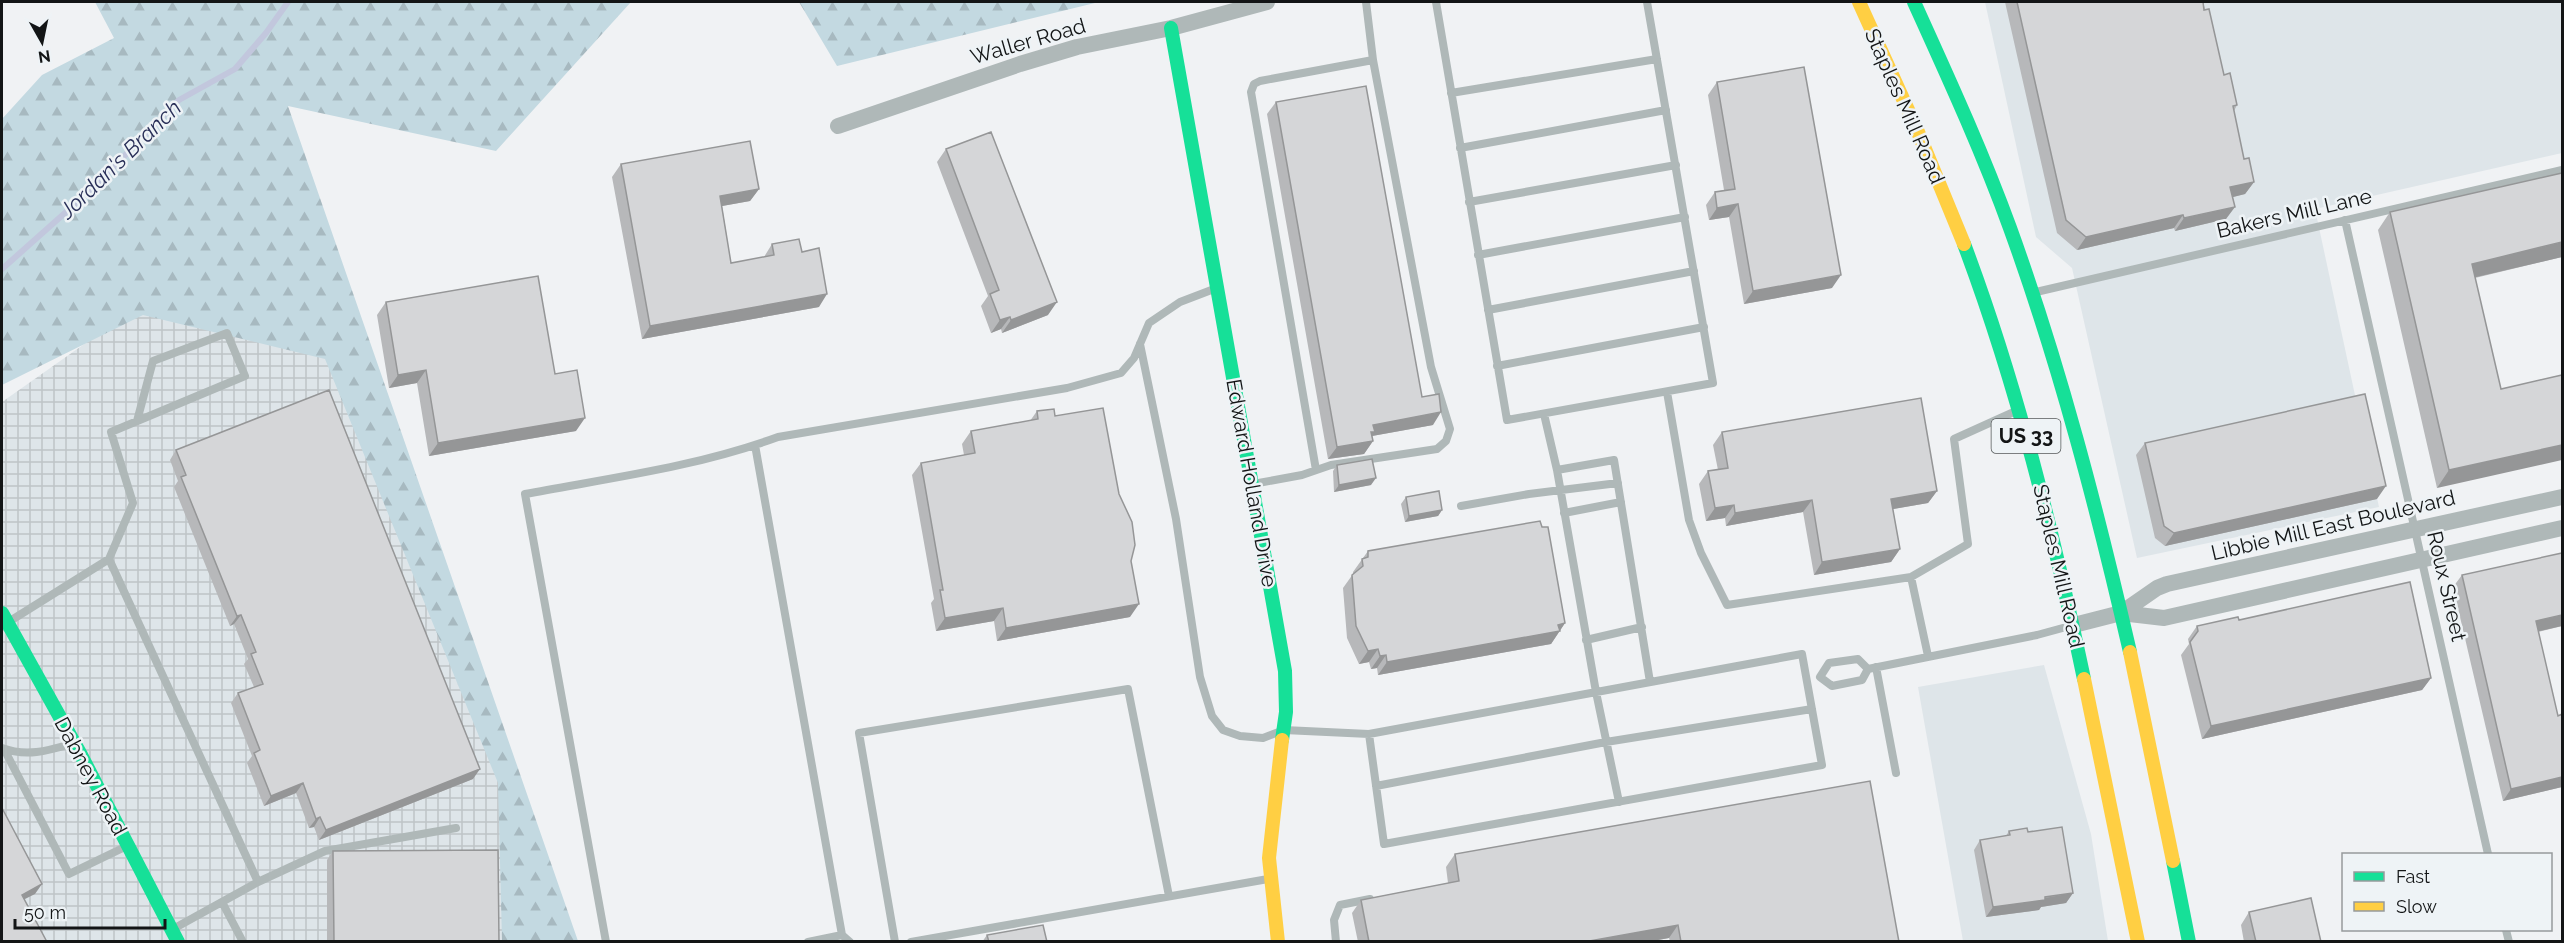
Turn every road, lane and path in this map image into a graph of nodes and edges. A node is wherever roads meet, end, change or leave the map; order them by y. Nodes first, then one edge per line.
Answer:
1 (1267, 2) edge
2 (1366, 2) edge
3 (1436, 2) edge
4 (1647, 2) edge
5 (1859, 2) edge
6 (1914, 2) edge
7 (1237, 5) edge
8 (1171, 28) junction
9 (1657, 59) junction
10 (1373, 60) junction
11 (1451, 93) junction
12 (1666, 110) junction
13 (838, 126) dead end
14 (1460, 148) junction
15 (1676, 165) junction
16 (2562, 170) edge
17 (1469, 202) junction
18 (1685, 217) junction
19 (2345, 220) junction
20 (1478, 255) junction
21 (1694, 271) junction
22 (1217, 288) junction
23 (2033, 292) junction
24 (1488, 310) junction
25 (1704, 327) junction
26 (1140, 344) junction
27 (1497, 366) junction
28 (1667, 392) junction
29 (2019, 410) junction
30 (1544, 414) junction
31 (136, 421) junction
32 (755, 445) junction
33 (1316, 470) junction
34 (1557, 470) junction
35 (1618, 483) junction
36 (1252, 484) junction
37 (1561, 492) junction
38 (2562, 497) edge
39 (1621, 502) junction
40 (1461, 506) dead end
41 (1564, 513) junction
42 (2562, 528) edge
43 (2416, 529) junction
44 (109, 559) junction
45 (2422, 559) junction
46 (1911, 577) junction
47 (2121, 613) junction
48 (3, 621) edge
49 (2073, 625) junction
50 (1642, 627) junction
51 (1586, 640) junction
52 (1928, 656) junction
53 (1872, 668) junction
54 (1820, 677) junction
55 (1807, 680) junction
56 (1650, 682) junction
57 (1596, 692) junction
58 (1812, 709) junction
59 (1284, 730) junction
60 (1369, 734) junction
61 (1606, 742) junction
62 (74, 743) junction
63 (3, 748) edge
64 (1896, 773) dead end
65 (1376, 786) junction
66 (1619, 802) junction
67 (456, 828) dead end
68 (128, 846) junction
69 (2488, 853) edge
70 (1270, 879) junction
71 (258, 882) junction
72 (1169, 896) junction
73 (1375, 898) edge
74 (222, 902) junction
75 (175, 935) edge
76 (842, 935) junction
77 (243, 942) edge
78 (606, 942) edge
79 (808, 942) edge
80 (850, 942) edge
81 (895, 942) edge
82 (911, 942) edge
83 (1278, 942) edge
84 (1336, 942) edge
85 (2138, 942) edge
86 (2188, 942) edge

1 - 7 street, Waller Road
2 - 10 lane
3 - 11 lane
4 - 9 lane
5 - 29 main road, Staples Mill Road / US 33
6 - 23 main road, US 33
7 - 8 street, Waller Road
8 - 13 street, Waller Road
8 - 22 main road, Edward Holland Drive
9 - 11 lane
9 - 12 lane
10 - 33 lane
10 - 33 lane
11 - 14 lane
12 - 14 lane
12 - 15 lane
14 - 17 lane
15 - 17 lane
15 - 18 lane
16 - 19 lane, Bakers Mill Lane
17 - 20 lane
18 - 20 lane
18 - 21 lane
19 - 23 lane, Bakers Mill Lane
19 - 43 lane, Roux Street
20 - 24 lane
21 - 24 lane
21 - 25 lane
22 - 26 lane
22 - 36 main road, Edward Holland Drive
23 - 47 main road, US 33
24 - 27 lane
25 - 27 lane
25 - 28 lane
26 - 32 lane
26 - 59 lane
27 - 30 lane
28 - 30 lane
28 - 46 lane
29 - 46 lane
29 - 49 main road, Staples Mill Road / US 33
30 - 34 lane
31 - 31 lane
31 - 44 lane
32 - 76 lane
32 - 78 lane
33 - 36 lane
34 - 35 lane
34 - 37 lane
35 - 37 lane
35 - 39 lane
36 - 59 main road, Edward Holland Drive
37 - 40 lane
37 - 41 lane
38 - 43 street, Libbie Mill East Boulevard
39 - 41 lane
39 - 50 lane
41 - 51 lane
42 - 45 street, Libbie Mill East Boulevard
43 - 45 lane, Roux Street
43 - 47 street, Libbie Mill East Boulevard
44 - 48 lane
44 - 71 lane
45 - 47 street, Libbie Mill East Boulevard
45 - 69 lane, Roux Street
46 - 52 lane
47 - 49 street, Libbie Mill East Boulevard
47 - 86 main road, US 33
48 - 62 main road, Dabney Road
49 - 52 lane
49 - 85 main road, Staples Mill Road / US 33
50 - 51 lane
50 - 56 lane
51 - 57 lane
52 - 53 lane
53 - 54 lane
53 - 54 lane
53 - 64 lane
54 - 55 lane
55 - 56 lane
55 - 58 lane
56 - 57 lane
57 - 60 lane
57 - 61 lane
58 - 61 lane
58 - 66 lane
59 - 60 lane
59 - 70 main road, Edward Holland Drive
60 - 65 lane
61 - 65 lane
61 - 66 lane
62 - 63 lane
62 - 68 main road, Dabney Road
63 - 68 lane
65 - 66 lane
67 - 71 lane
68 - 75 main road, Dabney Road
70 - 72 lane
70 - 83 main road, Edward Holland Drive
71 - 74 lane
72 - 81 lane
72 - 82 lane
73 - 84 lane
74 - 75 lane
74 - 77 lane
76 - 79 lane
76 - 80 lane

